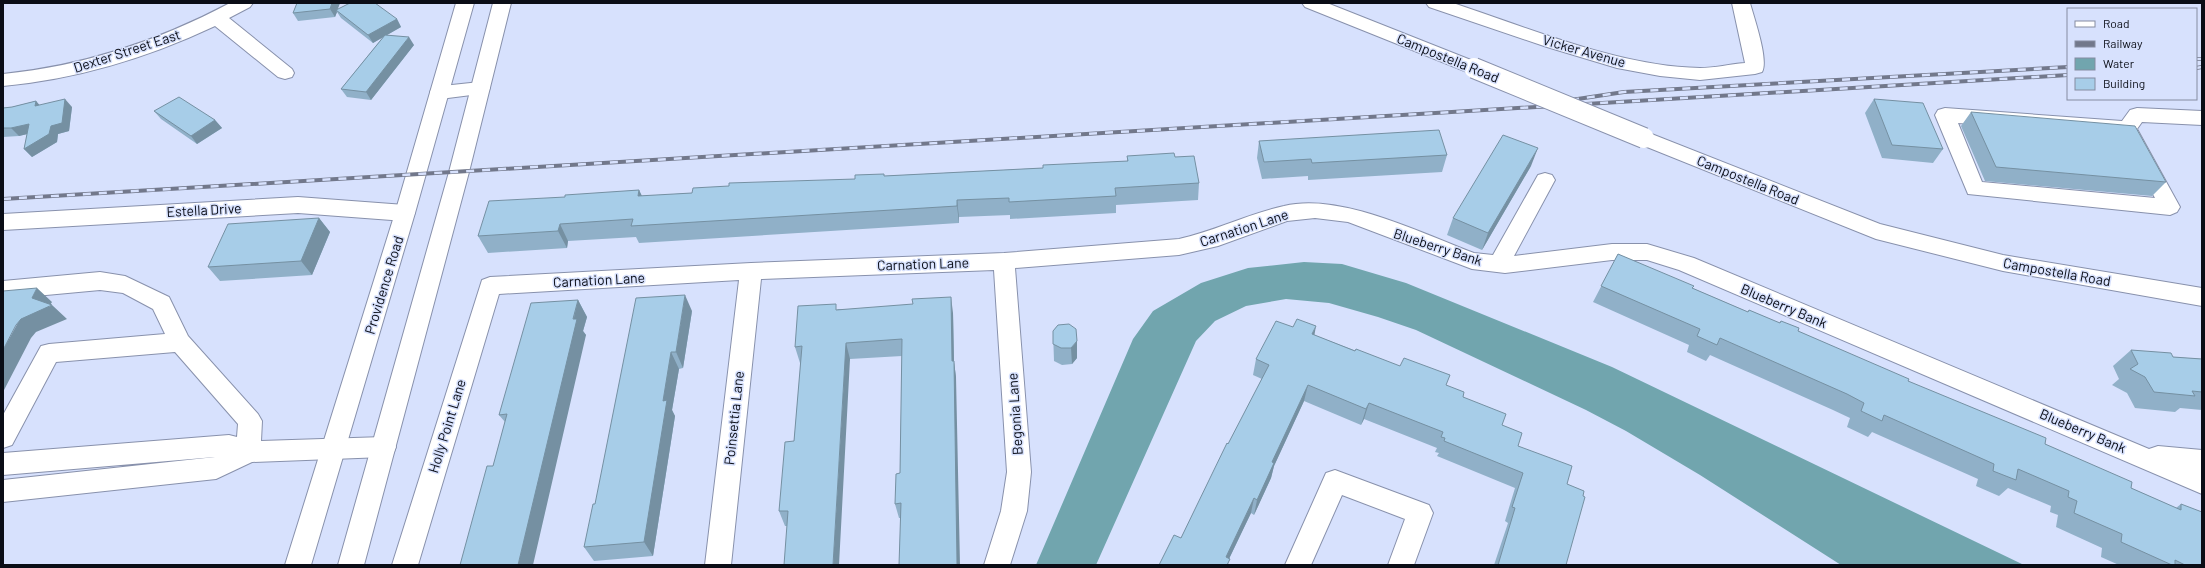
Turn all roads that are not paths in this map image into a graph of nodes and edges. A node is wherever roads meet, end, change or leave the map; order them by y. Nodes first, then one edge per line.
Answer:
1 (244, 3) edge
2 (465, 3) edge
3 (502, 3) edge
4 (1311, 3) edge
5 (1435, 3) edge
6 (1741, 3) edge
7 (217, 18) junction
8 (285, 72) dead end
9 (3, 80) edge
10 (480, 88) junction
11 (440, 92) junction
12 (2202, 118) edge
13 (2127, 128) junction
14 (1545, 180) dead end
15 (406, 213) junction
16 (1350, 215) joint
17 (3, 222) edge
18 (1004, 260) junction
19 (1499, 264) junction
20 (751, 271) junction
21 (490, 286) joint
22 (3, 290) edge
23 (2202, 297) edge
24 (180, 342) junction
25 (3, 438) edge
26 (384, 447) junction
27 (334, 449) junction
28 (249, 452) junction
29 (2139, 455) junction
30 (2202, 461) edge
31 (3, 464) edge
32 (2202, 483) edge
33 (3, 491) edge
34 (298, 565) edge
35 (351, 565) edge
36 (405, 565) edge
37 (718, 565) edge
38 (997, 565) edge
39 (1298, 565) edge
40 (1401, 565) edge

1 - 7 street, Dexter Street East
2 - 11 street, Providence Road
3 - 10 street
4 - 23 street, Campostella Road, bridge
5 - 6 street, Vicker Avenue
7 - 8 street
7 - 9 street, Dexter Street East
10 - 11 street
10 - 26 street
11 - 15 street, Providence Road
12 - 13 street
13 - 13 street
14 - 19 street
15 - 17 street, Estella Drive
15 - 27 street, Providence Road
16 - 18 street, Carnation Lane
16 - 19 street, Blueberry Bank
18 - 20 street, Carnation Lane
18 - 38 street, Begonia Lane
19 - 29 street, Blueberry Bank
20 - 21 street, Carnation Lane
20 - 37 street, Poinsettia Lane
21 - 36 street, Holly Point Lane
22 - 24 street
24 - 25 street
24 - 28 street
26 - 27 street
26 - 35 street
27 - 28 street
27 - 34 street, Providence Road
28 - 31 street
28 - 33 street
29 - 30 street
29 - 32 street, Blueberry Bank
39 - 40 street

